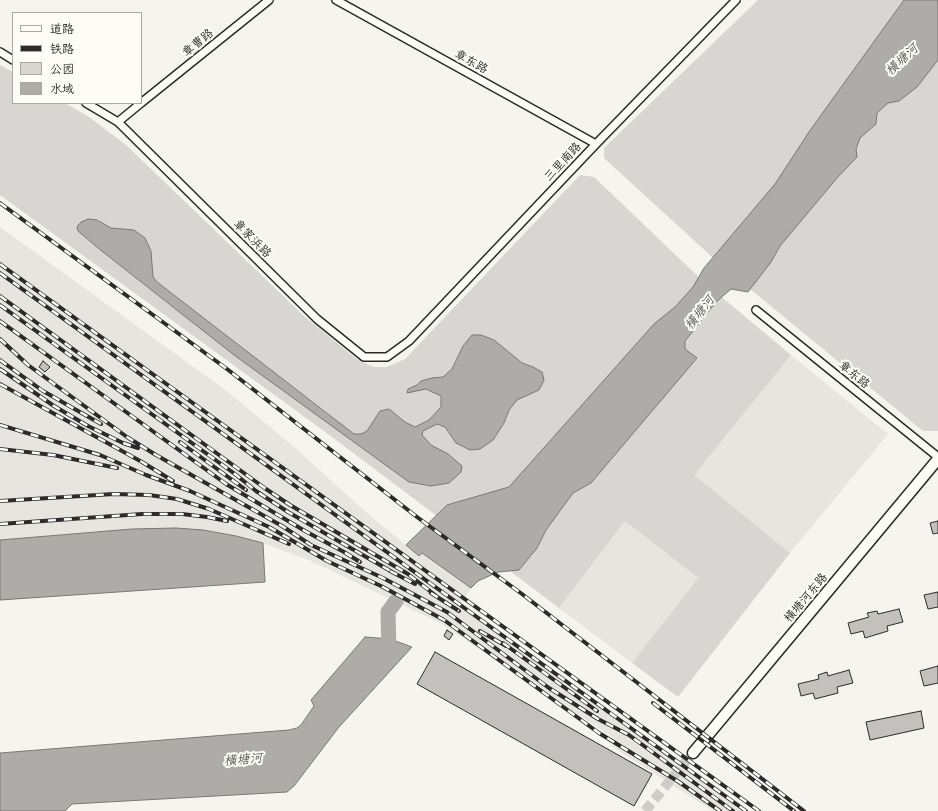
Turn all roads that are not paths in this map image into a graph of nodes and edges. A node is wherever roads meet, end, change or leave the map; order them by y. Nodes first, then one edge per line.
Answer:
1 (269, 0) edge
2 (336, 0) edge
3 (736, 0) edge
4 (0, 52) edge
5 (12, 59) edge
6 (142, 102) edge
7 (88, 104) edge
8 (140, 104) edge
9 (118, 122) junction
10 (596, 144) junction
11 (756, 310) dead end
12 (409, 341) joint
13 (938, 458) edge
14 (693, 753) tunnel mouth

1 - 6 street, 章曹路
2 - 10 street, 章东路
3 - 10 street, 三里南路
4 - 5 street
7 - 9 street, 章家浜路
8 - 9 street, 章曹路
9 - 12 street, 章家浜路
10 - 12 street, 三里南路
11 - 13 street, 章东路
13 - 14 main road, 横塘河东路

